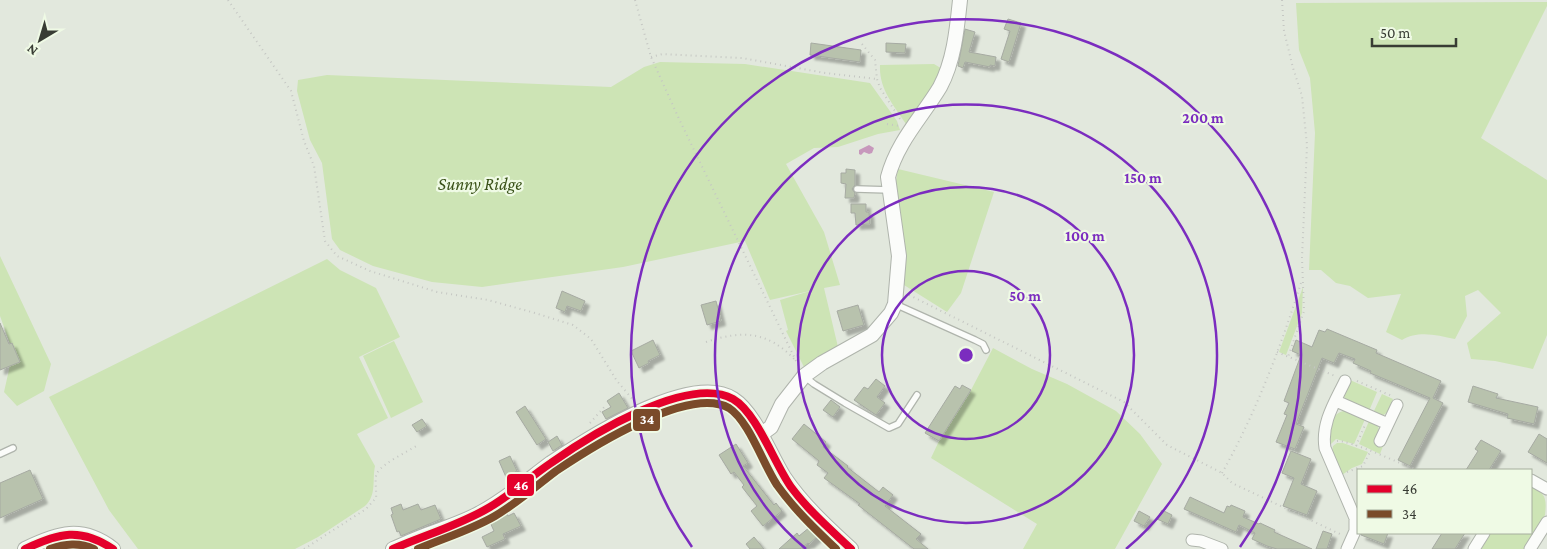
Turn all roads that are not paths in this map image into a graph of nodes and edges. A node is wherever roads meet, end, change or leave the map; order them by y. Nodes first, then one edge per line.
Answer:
1 (960, 0) edge
2 (857, 189) dead end
3 (890, 190) junction
4 (895, 304) junction
5 (986, 350) dead end
6 (804, 376) junction
7 (1347, 379) road end
8 (917, 395) dead end
9 (1336, 400) junction
10 (1396, 402) road end
11 (1388, 424) junction
12 (760, 435) junction
13 (1381, 446) road end
14 (12, 448) dead end
15 (0, 454) edge
16 (1532, 481) edge
17 (1547, 490) edge
18 (1547, 522) edge
19 (1483, 534) edge
20 (1192, 540) dead end
21 (1350, 544) edge
22 (26, 549) edge
23 (113, 549) edge
24 (393, 549) edge
25 (851, 549) edge
26 (1222, 549) edge
27 (1474, 549) edge
28 (1530, 549) edge

1 - 3 street
2 - 3 lane
3 - 4 street
4 - 5 lane
4 - 6 street
6 - 8 lane
6 - 12 street
7 - 9 street
9 - 11 street
9 - 21 street
10 - 11 street
11 - 13 street
12 - 24 street
12 - 25 street
14 - 15 lane
16 - 17 street
18 - 28 street
19 - 27 street
20 - 26 street
22 - 23 street

